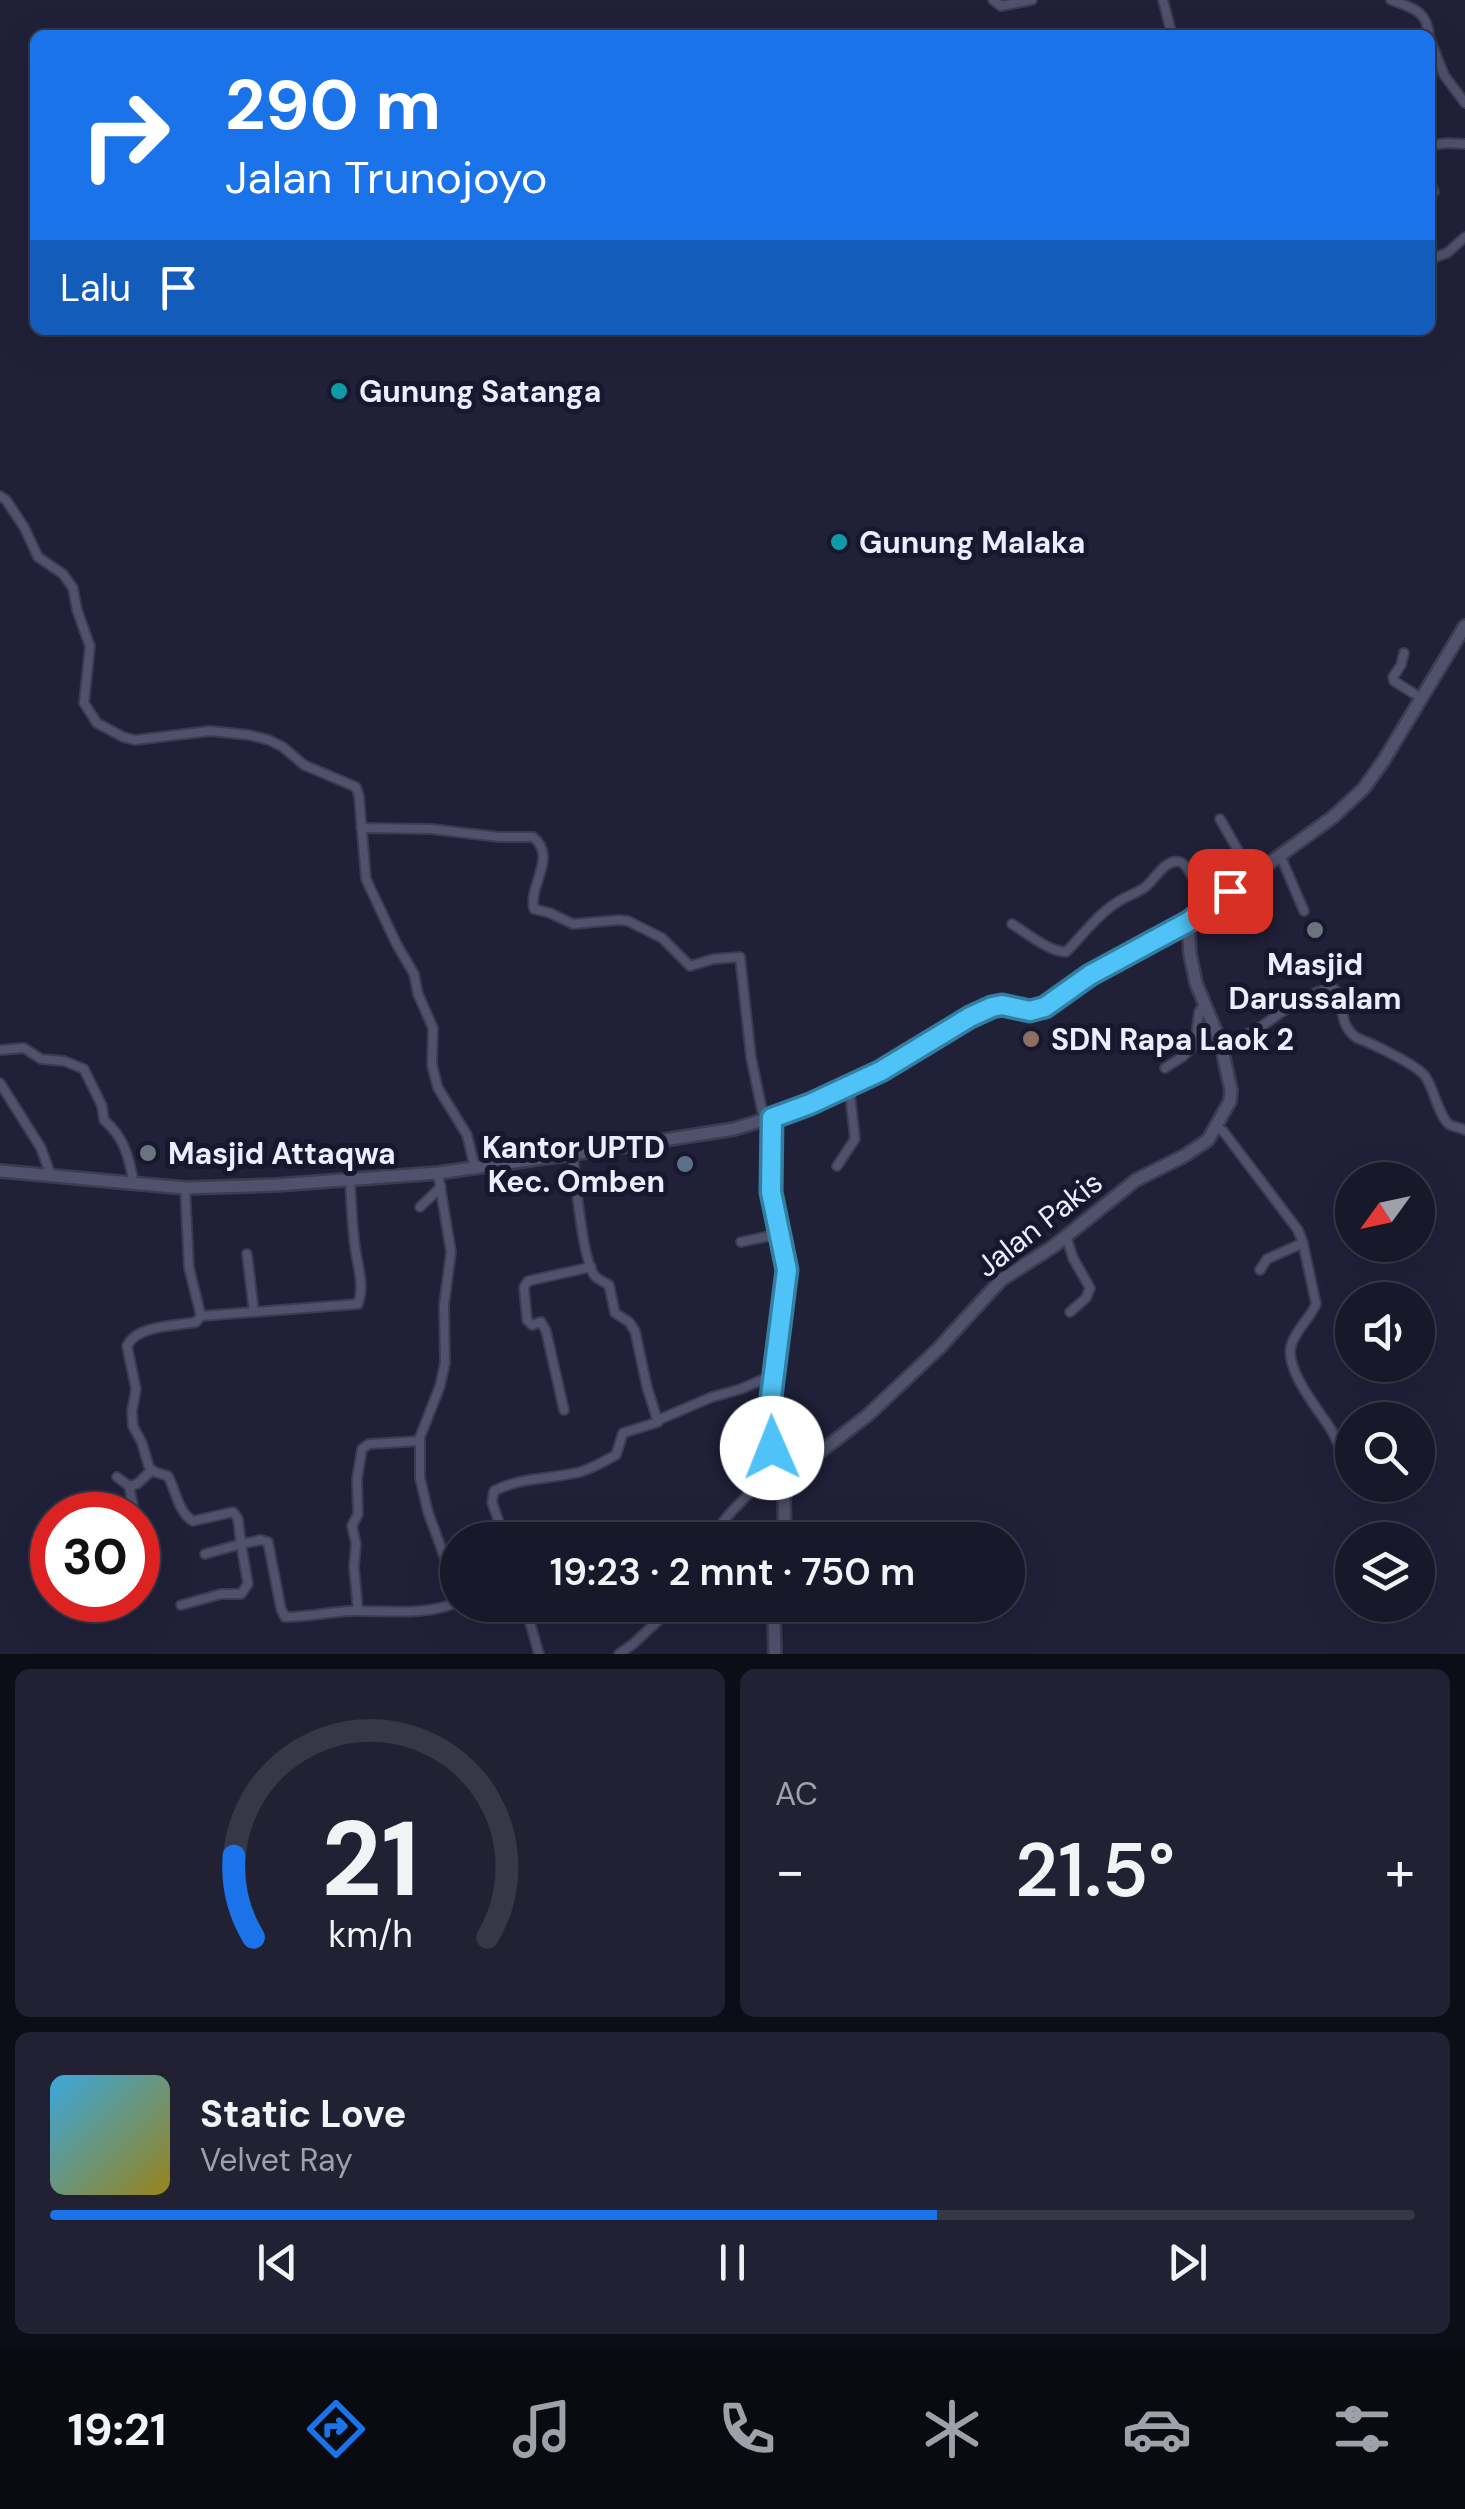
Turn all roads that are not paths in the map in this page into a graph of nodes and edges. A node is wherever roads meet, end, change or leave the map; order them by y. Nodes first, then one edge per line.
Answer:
1 (993, 0) edge
2 (1032, 0) edge
3 (1163, 0) edge
4 (1391, 0) edge
5 (1171, 30) edge
6 (1429, 30) edge
7 (1435, 51) edge
8 (1465, 103) edge
9 (1435, 144) edge
10 (1465, 144) edge
11 (1465, 237) edge
12 (1435, 258) edge
13 (0, 496) edge
14 (1465, 626) edge
15 (1404, 654) dead end
16 (1421, 698) junction
17 (1220, 819) dead end
18 (361, 828) junction
19 (1280, 854) junction
20 (1252, 875) junction
21 (1209, 907) junction
22 (1304, 911) dead end
23 (1188, 922) junction
24 (1012, 924) dead end
25 (1204, 1004) junction
26 (1221, 1044) junction
27 (0, 1050) edge
28 (1164, 1068) dead end
29 (0, 1083) edge
30 (848, 1086) junction
31 (768, 1119) junction
32 (1214, 1127) junction
33 (1465, 1130) edge
34 (573, 1154) junction
35 (836, 1166) dead end
36 (476, 1168) junction
37 (0, 1171) edge
38 (438, 1172) junction
39 (52, 1176) junction
40 (350, 1178) junction
41 (134, 1184) junction
42 (440, 1187) junction
43 (185, 1188) junction
44 (420, 1207) dead end
45 (779, 1234) junction
46 (1066, 1236) junction
47 (741, 1242) dead end
48 (1304, 1243) junction
49 (247, 1254) dead end
50 (591, 1267) junction
51 (1260, 1270) dead end
52 (254, 1312) junction
53 (1070, 1312) dead end
54 (201, 1316) junction
55 (775, 1374) junction
56 (564, 1410) dead end
57 (658, 1420) junction
58 (1335, 1440) edge
59 (419, 1441) junction
60 (152, 1470) junction
61 (117, 1477) dead end
62 (129, 1486) junction
63 (130, 1492) edge
64 (498, 1522) edge
65 (723, 1522) edge
66 (785, 1522) edge
67 (242, 1544) junction
68 (204, 1554) dead end
69 (181, 1605) dead end
70 (358, 1611) junction
71 (530, 1622) edge
72 (658, 1622) edge
73 (774, 1622) edge
74 (774, 1653) edge
75 (539, 1654) edge
76 (619, 1654) edge

1 - 2 street
3 - 5 street
4 - 6 street
7 - 8 street
9 - 10 street
11 - 12 street
13 - 18 street
14 - 16 street
15 - 16 street
16 - 19 street
17 - 20 street
18 - 31 street
18 - 36 street
19 - 20 street
19 - 22 street
20 - 21 street
21 - 23 street
21 - 24 street
23 - 25 street, Jalan Pakis
23 - 30 street
25 - 26 street, Jalan Pakis
25 - 28 street
26 - 32 street, Jalan Pakis
26 - 33 street
27 - 41 street
29 - 39 street
30 - 31 street
30 - 35 street
31 - 34 street
31 - 45 street
32 - 46 street, Jalan Pakis
32 - 48 street
34 - 36 street
34 - 50 street
36 - 38 street
37 - 39 street
38 - 40 street
38 - 42 street
39 - 41 street
40 - 43 street
40 - 52 street
41 - 43 street
42 - 44 street
42 - 59 street
43 - 54 street
45 - 47 street
45 - 55 street
46 - 53 street
46 - 66 street, Jalan Pakis
48 - 51 street
48 - 58 street
49 - 52 street
50 - 56 street
50 - 57 street
52 - 54 street
54 - 60 street
55 - 57 street
55 - 65 street
57 - 64 street
59 - 70 street
59 - 70 street
60 - 62 street
60 - 67 street
61 - 62 street
62 - 63 street
67 - 68 street
67 - 69 street
67 - 70 street
71 - 75 street
72 - 76 street
73 - 74 street

